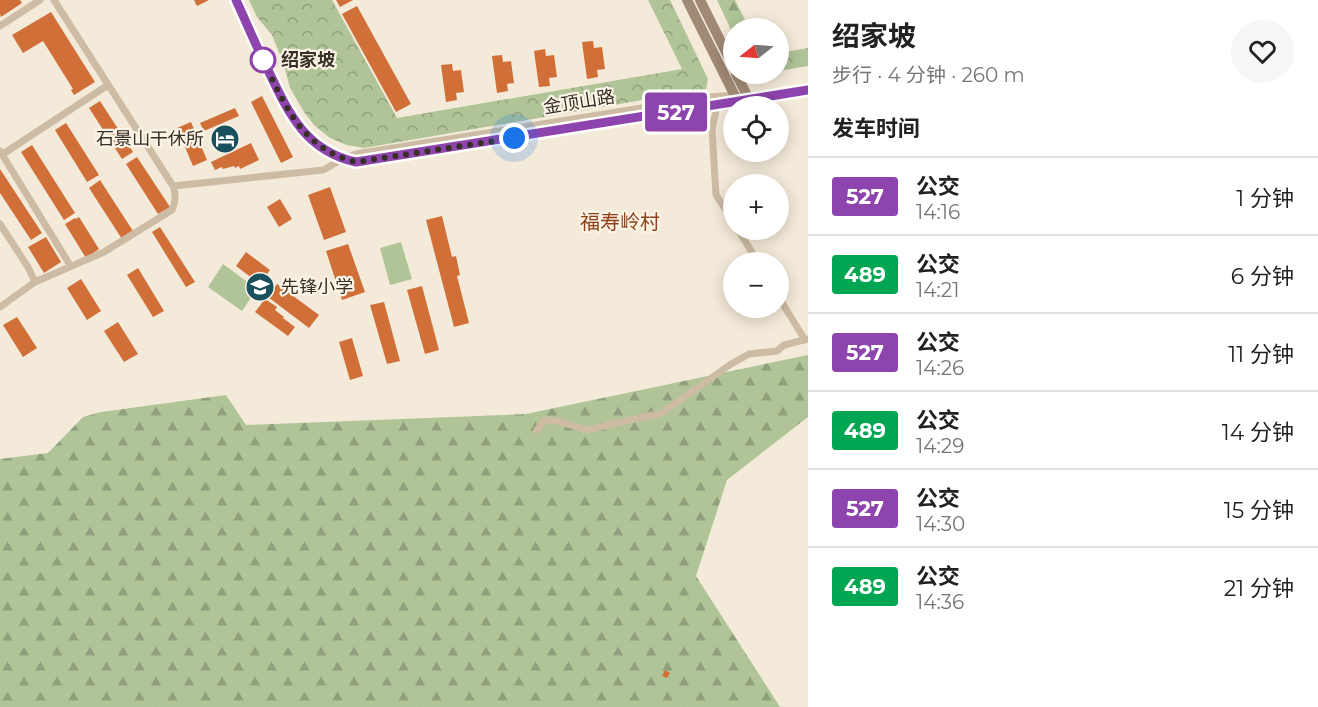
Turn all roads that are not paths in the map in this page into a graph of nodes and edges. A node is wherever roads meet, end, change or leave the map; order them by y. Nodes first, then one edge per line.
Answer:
1 (40, 0) edge
2 (54, 0) edge
3 (236, 0) edge
4 (687, 0) edge
5 (700, 0) edge
6 (0, 26) edge
7 (723, 46) edge
8 (108, 85) junction
9 (808, 90) edge
10 (739, 96) edge
11 (768, 96) edge
12 (723, 100) edge
13 (723, 104) edge
14 (717, 106) junction
15 (2, 152) edge
16 (343, 159) junction
17 (173, 186) junction
18 (723, 206) edge
19 (0, 224) edge
20 (70, 265) dead end
21 (35, 282) junction
22 (0, 307) edge
23 (789, 312) edge
24 (807, 339) edge
25 (537, 430) dead end

1 - 6 street
2 - 8 street
3 - 16 street, 金顶山路
4 - 10 main road
5 - 7 main road
8 - 15 street
8 - 17 street
9 - 11 street, 金顶山路
12 - 16 street, 金顶山路
13 - 14 street, 金顶山路
14 - 16 street, 金顶山路
14 - 18 street
15 - 20 street
16 - 17 street
17 - 21 street
19 - 21 street
21 - 22 street
23 - 24 street
24 - 25 street

